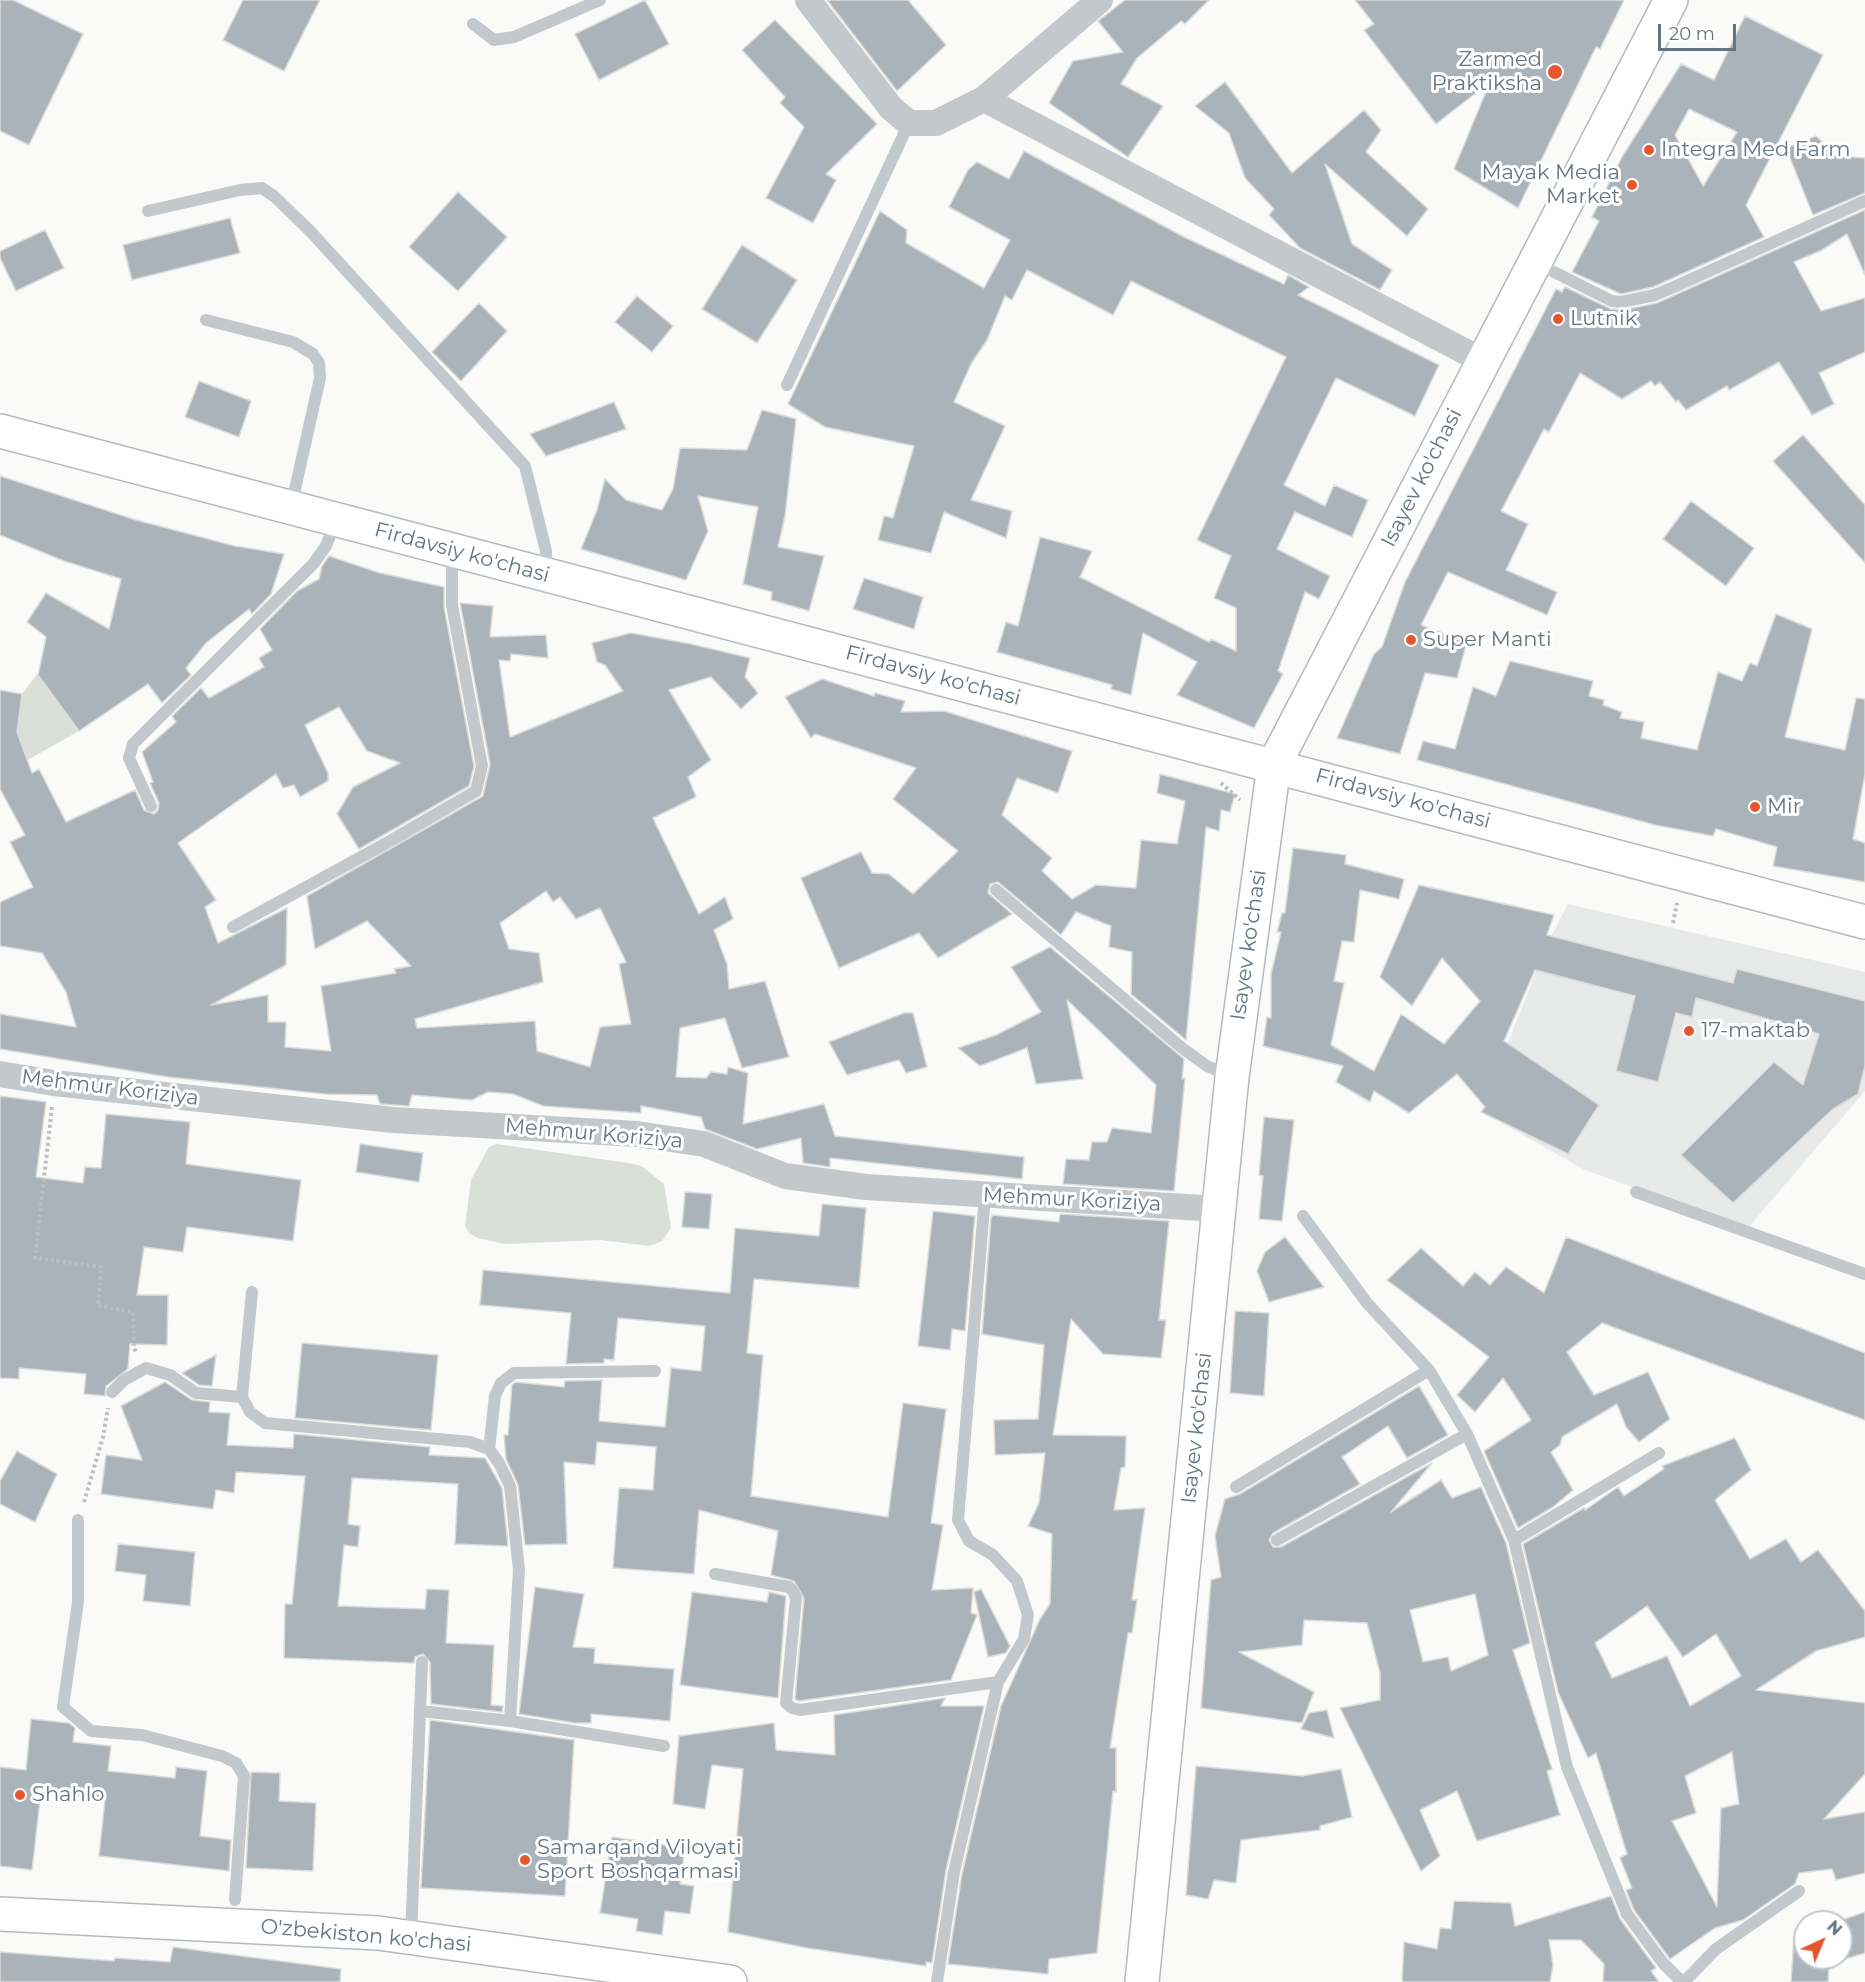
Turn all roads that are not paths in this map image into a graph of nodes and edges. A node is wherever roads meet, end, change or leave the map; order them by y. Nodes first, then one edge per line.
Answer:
1 (600, 0) edge
2 (808, 0) edge
3 (1100, 0) edge
4 (1671, 0) edge
5 (473, 24) dead end
6 (984, 99) junction
7 (909, 123) junction
8 (1865, 201) edge
9 (148, 211) dead end
10 (1535, 263) junction
11 (206, 320) dead end
12 (1483, 361) junction
13 (788, 385) dead end
14 (0, 431) edge
15 (291, 508) junction
16 (336, 520) junction
17 (452, 550) junction
18 (545, 575) junction
19 (1274, 765) junction
20 (151, 806) dead end
21 (996, 890) dead end
22 (1865, 922) edge
23 (232, 927) dead end
24 (0, 1074) edge
25 (1232, 1077) junction
26 (1636, 1192) dead end
27 (985, 1196) junction
28 (1218, 1209) junction
29 (1303, 1216) dead end
30 (1865, 1274) edge
31 (252, 1292) dead end
32 (1429, 1370) junction
33 (655, 1371) dead end
34 (112, 1392) road end
35 (242, 1397) junction
36 (1467, 1434) junction
37 (489, 1449) junction
38 (1659, 1453) dead end
39 (1236, 1487) dead end
40 (78, 1520) road end
41 (1277, 1540) dead end
42 (1514, 1540) junction
43 (715, 1574) dead end
44 (422, 1662) dead end
45 (998, 1682) junction
46 (421, 1711) junction
47 (510, 1721) junction
48 (664, 1746) dead end
49 (1799, 1891) dead end
50 (235, 1900) dead end
51 (0, 1914) edge
52 (411, 1936) junction
53 (730, 1982) edge
54 (937, 1982) edge
55 (1142, 1982) edge
56 (1683, 1982) edge

1 - 5 lane
2 - 7 street
3 - 6 street
4 - 10 main road, Isayev ko'chasi
6 - 7 street
6 - 12 street
7 - 13 lane
8 - 10 lane
9 - 18 lane
10 - 12 main road, Isayev ko'chasi
11 - 15 lane
12 - 19 main road, Isayev ko'chasi
14 - 15 main road, Firdavsiy ko'chasi
15 - 16 main road, Firdavsiy ko'chasi
16 - 17 main road, Firdavsiy ko'chasi
16 - 20 lane
17 - 18 main road, Firdavsiy ko'chasi
17 - 23 lane
18 - 19 main road, Firdavsiy ko'chasi
19 - 22 main road, Firdavsiy ko'chasi
19 - 25 main road, Isayev ko'chasi
21 - 25 lane
24 - 27 street, Mehmur Koriziya
25 - 28 main road, Isayev ko'chasi
26 - 30 lane
27 - 28 street, Mehmur Koriziya
27 - 45 lane
28 - 55 main road, Isayev ko'chasi
29 - 32 lane
31 - 35 lane
32 - 36 lane
32 - 39 lane
33 - 37 lane
34 - 35 lane
35 - 37 lane
36 - 41 lane
36 - 42 lane
37 - 47 lane
38 - 42 lane
40 - 50 lane
42 - 56 lane
43 - 45 lane
44 - 46 lane
45 - 54 lane
46 - 47 lane
46 - 52 lane
47 - 48 lane
49 - 56 lane
51 - 52 main road, O'zbekiston ko'chasi
52 - 53 main road, O'zbekiston ko'chasi

